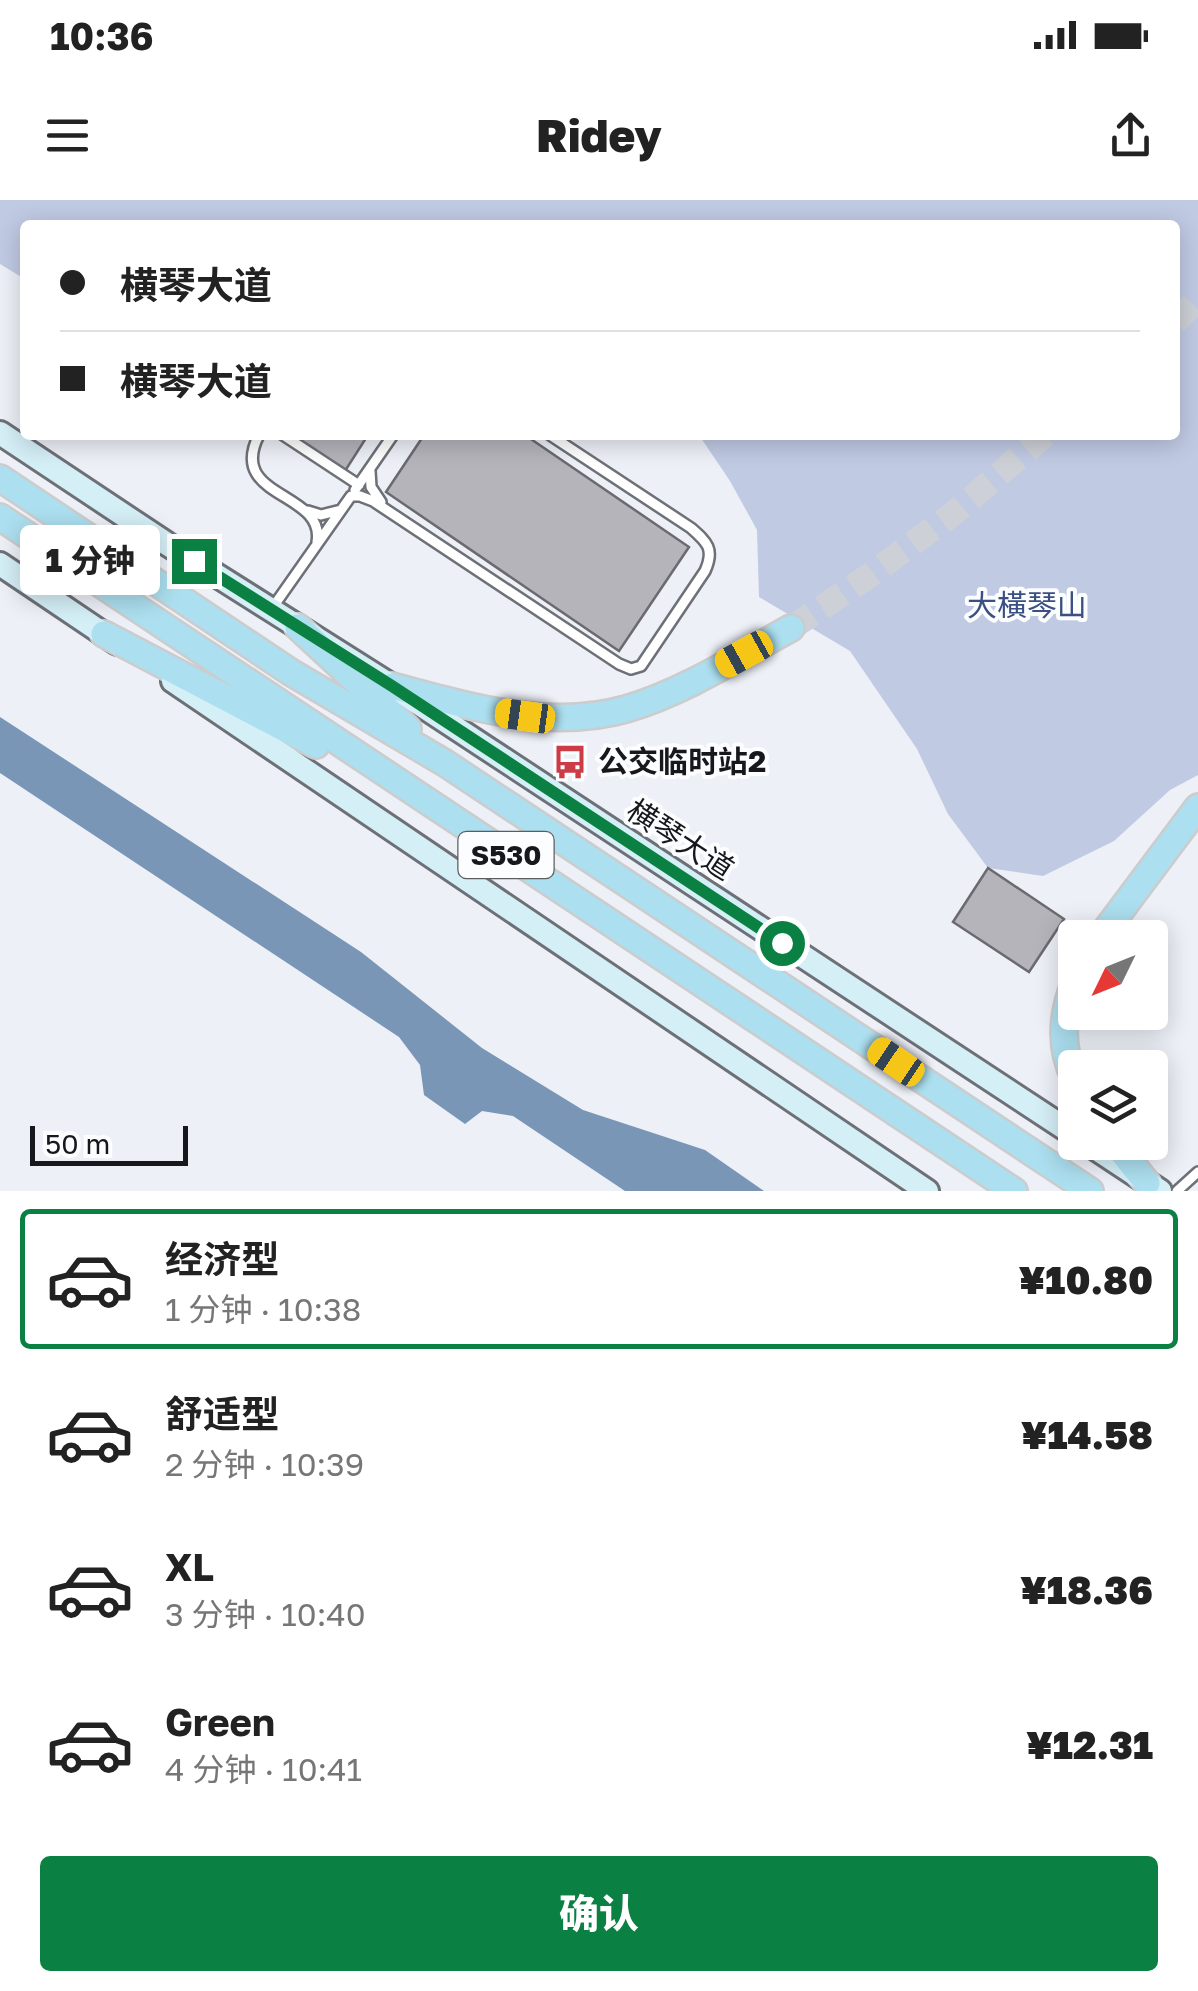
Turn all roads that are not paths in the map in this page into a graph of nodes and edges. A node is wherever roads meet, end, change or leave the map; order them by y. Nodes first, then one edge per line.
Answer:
1 (0, 432) edge
2 (256, 440) edge
3 (291, 440) edge
4 (389, 440) edge
5 (558, 440) edge
6 (371, 466) junction
7 (0, 478) edge
8 (359, 485) junction
9 (351, 496) junction
10 (300, 508) junction
11 (342, 510) junction
12 (0, 517) edge
13 (398, 517) junction
14 (316, 545) junction
15 (0, 564) edge
16 (272, 609) junction
17 (298, 628) junction
18 (791, 628) tunnel mouth
19 (104, 634) junction
20 (392, 686) junction
21 (445, 763) junction
22 (1198, 807) edge
23 (449, 817) junction
24 (1113, 920) edge
25 (1058, 1125) edge
26 (1113, 1160) edge
27 (1130, 1160) edge
28 (1198, 1172) edge
29 (1154, 1187) edge
30 (927, 1191) edge
31 (1014, 1191) edge
32 (1090, 1191) edge
33 (1176, 1191) edge

1 - 16 main road, 横琴大道
2 - 10 lane
3 - 8 lane
4 - 6 lane
5 - 13 lane
6 - 8 lane
6 - 13 lane
7 - 21 main road, S530
8 - 9 lane
9 - 11 lane
9 - 13 lane
10 - 11 lane
10 - 14 lane
11 - 14 lane
12 - 23 main road, S530
14 - 16 lane
15 - 19 main road
16 - 17 main road, 横琴大道
17 - 20 main road, 横琴大道
17 - 21 main road
18 - 20 main road
19 - 23 main road
19 - 30 main road
20 - 25 main road, 横琴大道
21 - 32 main road, S530
22 - 24 main road
23 - 31 main road, S530
26 - 29 main road
27 - 29 main road
28 - 33 lane

